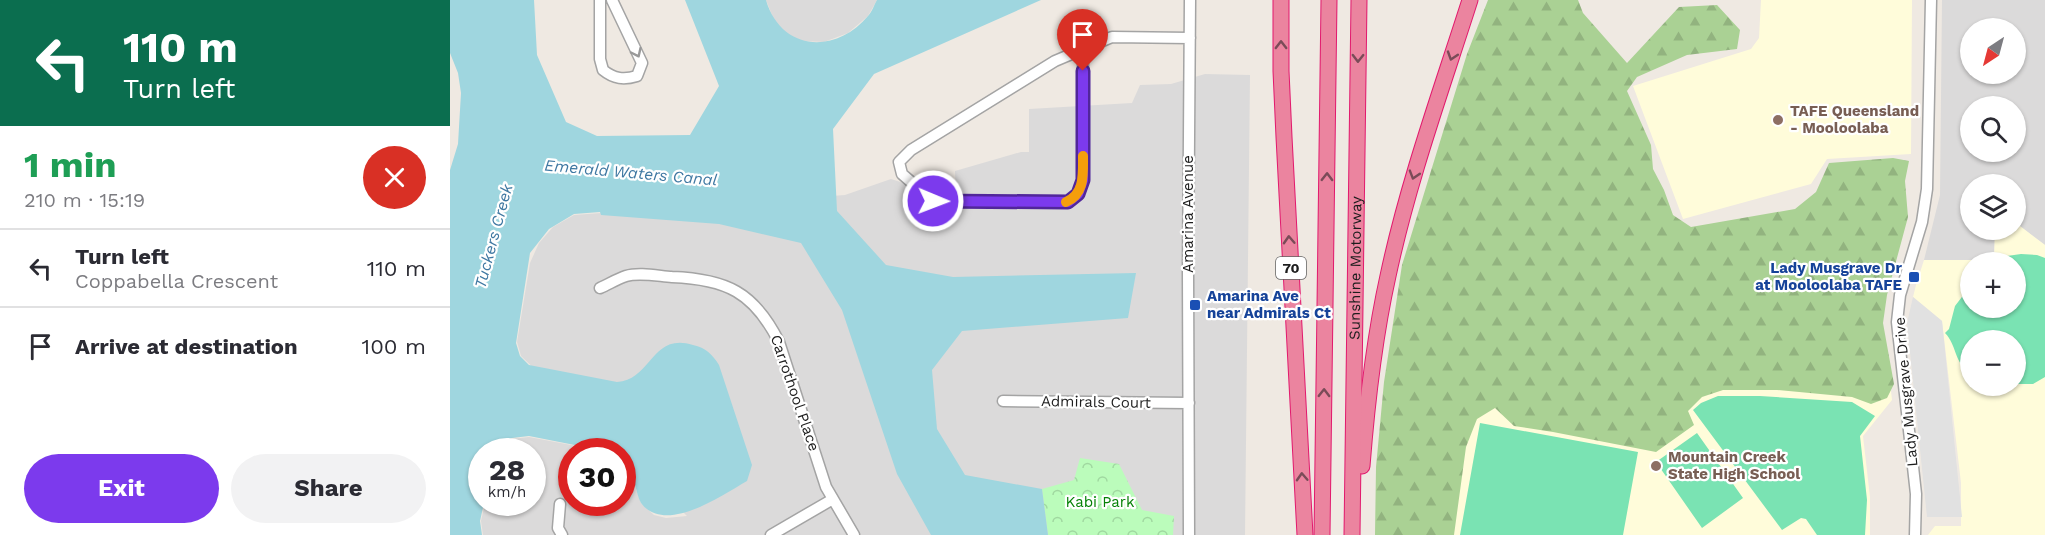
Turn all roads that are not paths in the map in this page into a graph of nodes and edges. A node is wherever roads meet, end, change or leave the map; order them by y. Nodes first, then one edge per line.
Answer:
1 (600, 0) edge
2 (612, 0) edge
3 (1190, 0) edge
4 (1281, 0) edge
5 (1329, 0) edge
6 (1359, 0) edge
7 (1470, 0) edge
8 (1931, 0) edge
9 (1190, 38) junction
10 (1083, 49) junction
11 (600, 288) dead end
12 (1003, 401) dead end
13 (1189, 403) junction
14 (833, 499) junction
15 (1352, 503) junction
16 (559, 516) edge
17 (562, 535) edge
18 (771, 535) edge
19 (854, 535) edge
20 (1189, 535) edge
21 (1305, 535) edge
22 (1322, 535) edge
23 (1352, 535) edge
24 (1915, 535) edge

2 -> 1 street
3 - 9 street, Amarina Avenue
21 -> 4 highway, 70
22 -> 5 highway, Sunshine Motorway
6 -> 15 highway, Sunshine Motorway
7 -> 15 highway
8 - 24 street, Lady Musgrave Drive
9 - 10 street
9 - 13 street, Amarina Avenue
10 - 10 street
11 - 14 street, Carrothool Place
12 - 13 street, Admirals Court
13 - 20 street, Amarina Avenue
14 - 18 street
14 - 19 street, Carrothool Place
15 - 23 highway, Sunshine Motorway
16 - 17 street

